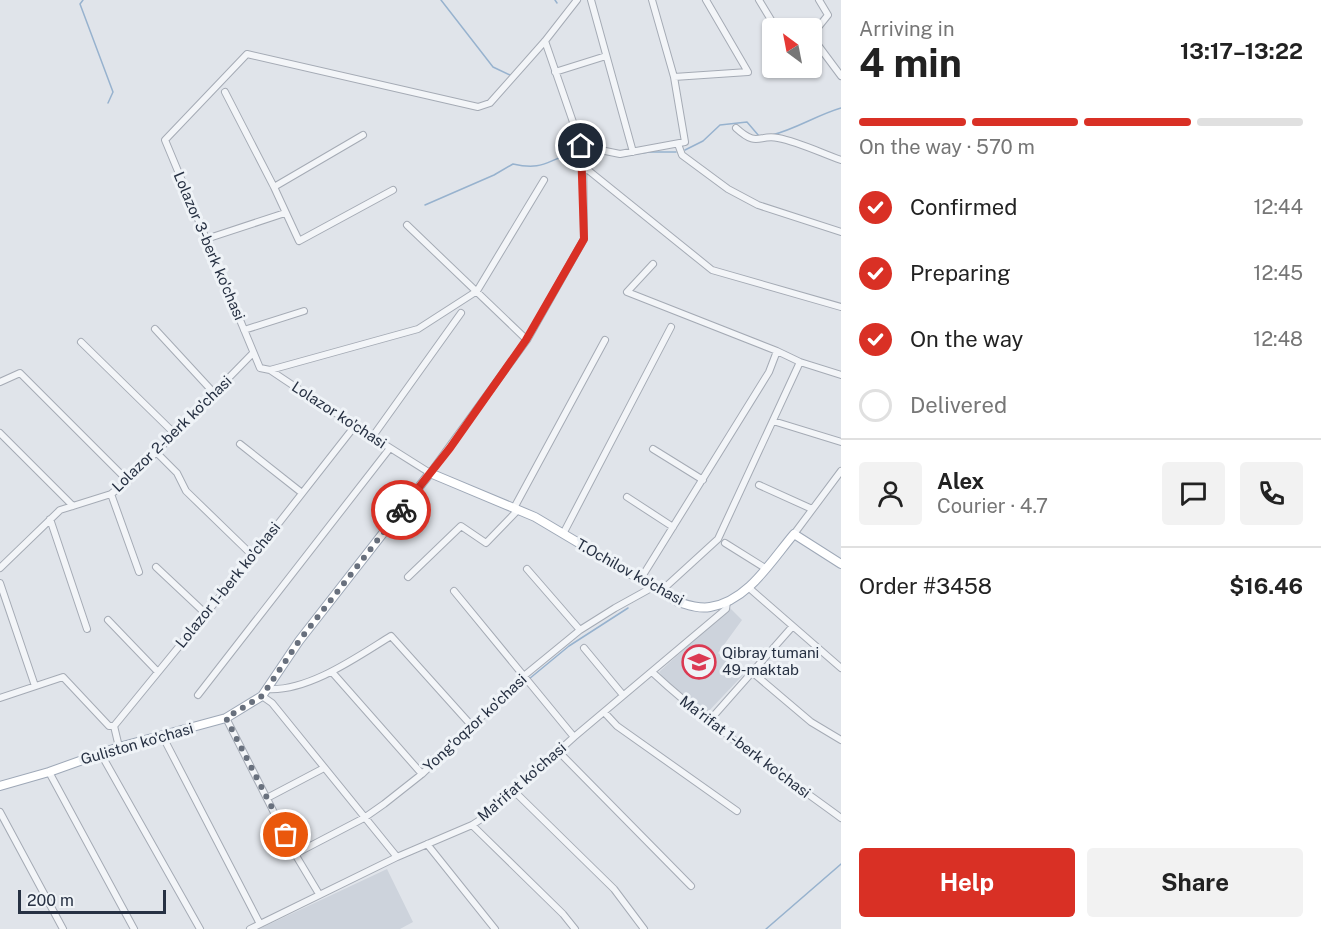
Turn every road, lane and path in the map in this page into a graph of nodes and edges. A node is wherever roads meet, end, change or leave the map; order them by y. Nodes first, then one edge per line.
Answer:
1 (577, 0) edge
2 (591, 0) edge
3 (652, 0) edge
4 (706, 0) edge
5 (759, 0) edge
6 (819, 0) edge
7 (770, 18) edge
8 (822, 23) edge
9 (545, 41) junction
10 (822, 50) edge
11 (606, 56) junction
12 (555, 72) junction
13 (841, 76) edge
14 (674, 77) junction
15 (225, 92) dead end
16 (736, 128) dead end
17 (363, 135) dead end
18 (678, 144) junction
19 (581, 146) junction
20 (633, 153) junction
21 (841, 160) edge
22 (583, 166) junction
23 (544, 180) dead end
24 (274, 187) junction
25 (393, 190) dead end
26 (285, 213) junction
27 (407, 225) dead end
28 (841, 232) edge
29 (206, 239) junction
30 (653, 264) dead end
31 (477, 291) junction
32 (841, 307) edge
33 (304, 311) dead end
34 (461, 313) dead end
35 (671, 327) dead end
36 (155, 329) dead end
37 (244, 330) junction
38 (526, 340) junction
39 (605, 340) dead end
40 (81, 342) dead end
41 (777, 351) junction
42 (254, 353) junction
43 (800, 362) junction
44 (270, 370) junction
45 (841, 375) edge
46 (0, 382) edge
47 (214, 393) junction
48 (773, 421) junction
49 (354, 427) junction
50 (174, 433) junction
51 (0, 434) edge
52 (373, 436) junction
53 (841, 442) edge
54 (240, 444) dead end
55 (390, 448) junction
56 (653, 449) dead end
57 (156, 452) junction
58 (841, 471) edge
59 (430, 473) junction
60 (703, 480) junction
61 (128, 481) junction
62 (759, 484) dead end
63 (302, 493) junction
64 (111, 494) junction
65 (627, 497) dead end
66 (73, 506) junction
67 (516, 509) junction
68 (812, 510) junction
69 (50, 519) junction
70 (673, 527) junction
71 (563, 534) junction
72 (794, 534) junction
73 (725, 543) dead end
74 (252, 556) junction
75 (841, 564) edge
76 (156, 567) dead end
77 (0, 568) edge
78 (765, 568) junction
79 (527, 569) dead end
80 (139, 572) dead end
81 (408, 577) dead end
82 (640, 580) junction
83 (0, 583) edge
84 (748, 587) junction
85 (656, 589) junction
86 (454, 591) dead end
87 (728, 602) junction
88 (205, 613) junction
89 (108, 620) dead end
90 (792, 627) junction
91 (87, 628) dead end
92 (580, 630) junction
93 (584, 648) dead end
94 (841, 668) edge
95 (157, 672) junction
96 (332, 672) junction
97 (652, 672) junction
98 (752, 672) junction
99 (525, 675) junction
100 (35, 686) junction
101 (265, 693) junction
102 (198, 695) dead end
103 (623, 695) junction
104 (0, 698) edge
105 (604, 712) junction
106 (226, 718) junction
107 (709, 721) junction
108 (471, 725) junction
109 (114, 726) junction
110 (163, 737) junction
111 (574, 737) junction
112 (841, 740) edge
113 (119, 747) junction
114 (558, 751) junction
115 (101, 754) junction
116 (324, 768) junction
117 (49, 772) junction
118 (422, 774) junction
119 (0, 786) edge
120 (515, 792) junction
121 (267, 798) junction
122 (737, 811) dead end
123 (0, 813) edge
124 (364, 818) junction
125 (841, 818) edge
126 (471, 825) junction
127 (427, 844) junction
128 (295, 854) junction
129 (397, 857) junction
130 (691, 886) dead end
131 (319, 894) junction
132 (261, 924) junction
133 (63, 929) edge
134 (134, 929) edge
135 (200, 929) edge
136 (250, 929) edge
137 (495, 929) edge
138 (575, 929) edge
139 (644, 929) edge

1 - 9 street
2 - 11 street
3 - 14 street
4 - 14 street
5 - 7 street
6 - 8 street
9 - 12 street
9 - 29 street, Lolazor 3-berk ko'chasi
10 - 13 street
11 - 12 street
11 - 20 street
12 - 19 street
14 - 18 street
15 - 24 street
16 - 21 street
17 - 24 street
18 - 20 street
18 - 28 street
19 - 20 street
19 - 22 street
22 - 32 street
22 - 38 street
23 - 31 street
24 - 26 street
25 - 26 street
26 - 29 street
27 - 31 street
29 - 37 street, Lolazor 3-berk ko'chasi
30 - 41 street
31 - 38 street
31 - 44 street
33 - 37 street
34 - 52 street
35 - 71 street
36 - 47 street
37 - 42 street, Lolazor 3-berk ko'chasi
38 - 59 street
39 - 67 street
40 - 50 street
41 - 43 street
41 - 60 street
42 - 44 street, Lolazor ko'chasi
42 - 47 street, Lolazor 2-berk ko'chasi
43 - 45 street
43 - 48 street, Yong'oqzor ko'chasi
44 - 49 street, Lolazor ko'chasi
46 - 61 street
47 - 50 street, Lolazor 2-berk ko'chasi
48 - 53 street
48 - 85 street, Yong'oqzor ko'chasi
49 - 52 street, Lolazor ko'chasi
49 - 63 street, Lolazor 1-berk ko'chasi
50 - 57 street, Lolazor 2-berk ko'chasi
51 - 66 street
52 - 55 street, Lolazor ko'chasi
54 - 63 street
55 - 59 street, Lolazor ko'chasi
55 - 102 street
56 - 60 street
57 - 61 street, Lolazor 2-berk ko'chasi
57 - 74 street
58 - 68 street
59 - 67 main road, T.Ochilov ko'chasi
59 - 101 main road
60 - 70 street
61 - 64 street, Lolazor 2-berk ko'chasi
62 - 68 street
63 - 74 street, Lolazor 1-berk ko'chasi
64 - 66 street, Lolazor 2-berk ko'chasi
64 - 80 street
65 - 70 street
66 - 69 street, Lolazor 2-berk ko'chasi
67 - 71 main road, T.Ochilov ko'chasi
67 - 81 street
68 - 72 street
69 - 77 street, Lolazor 2-berk ko'chasi
69 - 91 street
70 - 82 street
71 - 82 main road, T.Ochilov ko'chasi
72 - 75 main road
72 - 78 main road, T.Ochilov ko'chasi
73 - 78 street
74 - 88 street, Lolazor 1-berk ko'chasi
76 - 88 street
78 - 84 main road, T.Ochilov ko'chasi
79 - 92 street
82 - 85 main road, T.Ochilov ko'chasi
83 - 100 street
84 - 87 main road, T.Ochilov ko'chasi
84 - 90 street
85 - 87 main road, T.Ochilov ko'chasi
85 - 92 street, Yong'oqzor ko'chasi
86 - 99 street
87 - 97 street, Ma'rifat ko'chasi
88 - 95 street, Lolazor 1-berk ko'chasi
89 - 95 street
90 - 94 street
90 - 98 street
92 - 99 street, Yong'oqzor ko'chasi
93 - 103 street
95 - 109 street, Lolazor 1-berk ko'chasi
96 - 101 street
96 - 108 street
96 - 118 street
97 - 103 street, Ma'rifat ko'chasi
97 - 107 street, Ma’rifat 1-berk ko'chasi
98 - 107 street
98 - 112 street
99 - 108 street, Yong'oqzor ko'chasi
99 - 111 street
100 - 104 street
100 - 109 street
101 - 106 main road, Guliston ko'chasi
101 - 116 street
103 - 105 street, Ma'rifat ko'chasi
105 - 111 street, Ma'rifat ko'chasi
105 - 122 street
106 - 110 main road, Guliston ko'chasi
106 - 121 street
107 - 125 street, Ma’rifat 1-berk ko'chasi
108 - 118 street, Yong'oqzor ko'chasi
109 - 113 street
110 - 113 main road, Guliston ko'chasi
110 - 132 street
111 - 114 street, Ma'rifat ko'chasi
113 - 115 main road, Guliston ko'chasi
114 - 120 street, Ma'rifat ko'chasi
114 - 130 street
115 - 117 main road, Guliston ko'chasi
115 - 135 street
116 - 121 street
116 - 124 street
117 - 119 main road, Guliston ko'chasi
117 - 134 street
118 - 124 street, Yong'oqzor ko'chasi
120 - 126 street, Ma'rifat ko'chasi
120 - 139 street
121 - 128 street
123 - 133 street
124 - 128 street, Yong'oqzor ko'chasi
124 - 129 street
126 - 127 street, Ma'rifat ko'chasi
126 - 138 street
127 - 129 street, Ma'rifat ko'chasi
127 - 137 street
128 - 131 street
129 - 131 street, Ma'rifat ko'chasi
131 - 132 street, Ma'rifat ko'chasi
132 - 136 street, Ma'rifat ko'chasi

